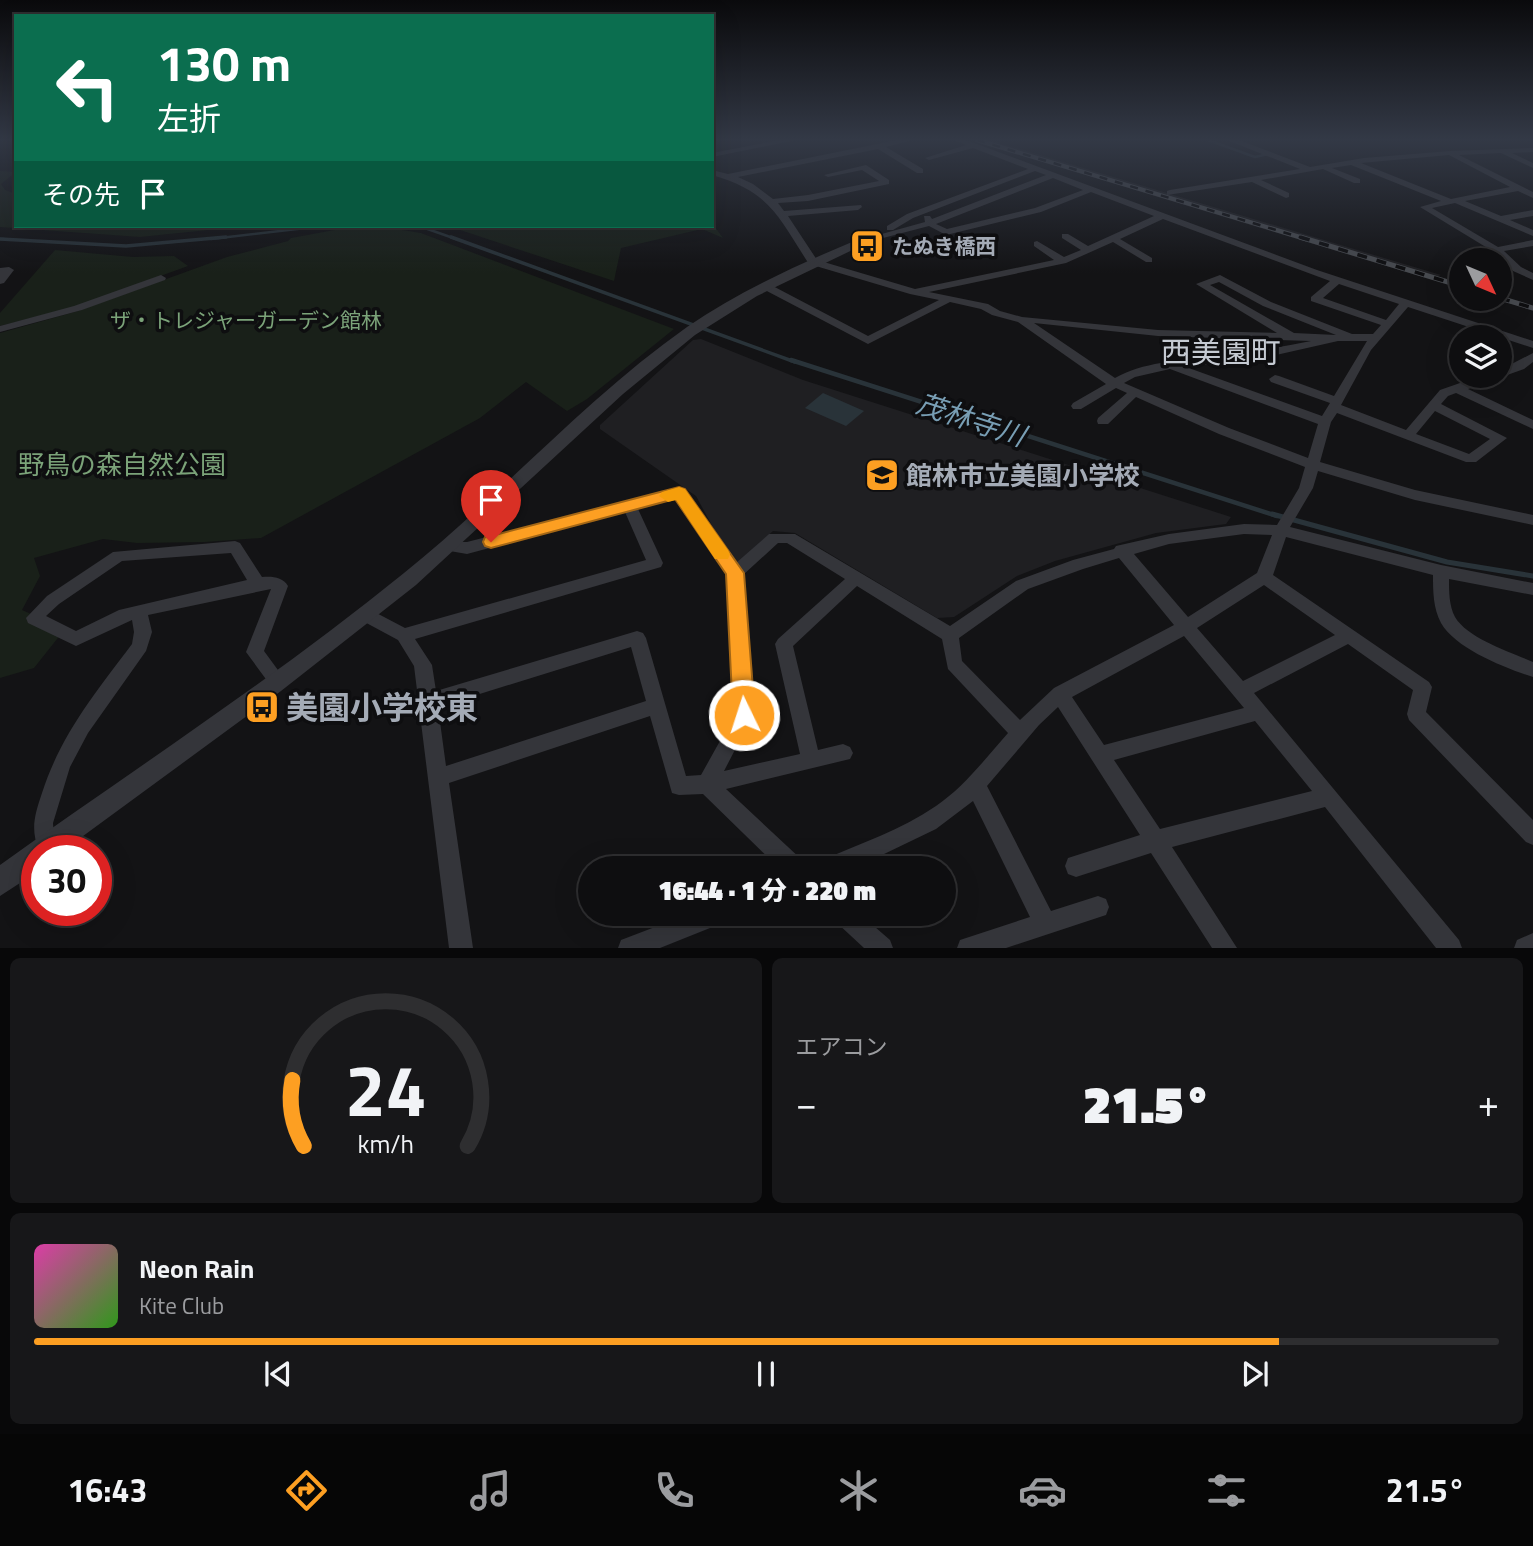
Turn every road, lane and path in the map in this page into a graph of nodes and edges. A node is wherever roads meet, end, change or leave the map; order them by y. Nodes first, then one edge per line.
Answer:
1 (745, 184) edge
2 (842, 184) edge
3 (871, 184) edge
4 (993, 184) edge
5 (1031, 184) edge
6 (1074, 184) edge
7 (1227, 184) edge
8 (1264, 184) edge
9 (1411, 184) edge
10 (1511, 184) edge
11 (1518, 188) junction
12 (849, 189) junction
13 (1090, 190) junction
14 (1170, 193) dead end
15 (1286, 195) dead end
16 (1533, 195) edge
17 (774, 201) junction
18 (1455, 201) junction
19 (858, 207) dead end
20 (922, 211) junction
21 (1483, 212) junction
22 (1533, 213) edge
23 (784, 214) junction
24 (1162, 216) junction
25 (1442, 219) junction
26 (1500, 219) junction
27 (930, 223) junction
28 (1533, 233) edge
29 (1065, 236) dead end
30 (1114, 239) junction
31 (863, 242) junction
32 (1533, 243) edge
33 (1037, 244) dead end
34 (1493, 248) edge
35 (1507, 248) edge
36 (1088, 250) junction
37 (1149, 260) dead end
38 (1063, 261) junction
39 (813, 262) junction
40 (1512, 265) edge
41 (0, 271) edge
42 (1533, 277) edge
43 (161, 278) dead end
44 (1338, 280) junction
45 (0, 281) edge
46 (765, 286) junction
47 (914, 292) junction
48 (948, 299) junction
49 (1407, 302) junction
50 (1022, 320) junction
51 (1388, 324) junction
52 (0, 329) edge
53 (1292, 337) junction
54 (1377, 337) junction
55 (1338, 338) junction
56 (1354, 338) junction
57 (1533, 345) edge
58 (1533, 357) edge
59 (1171, 365) junction
60 (1512, 368) edge
61 (1275, 379) dead end
62 (1114, 383) junction
63 (1458, 389) joint
64 (1135, 392) junction
65 (1335, 404) junction
66 (1433, 405) junction
67 (1077, 406) dead end
68 (1103, 421) dead end
69 (1325, 422) junction
70 (1533, 425) edge
71 (1409, 434) junction
72 (1312, 465) junction
73 (630, 508) junction
74 (1533, 520) edge
75 (1286, 522) junction
76 (449, 546) junction
77 (1121, 550) junction
78 (1441, 571) junction
79 (735, 573) junction
80 (1264, 577) junction
81 (855, 579) junction
82 (258, 584) junction
83 (1533, 589) edge
84 (139, 611) junction
85 (365, 614) junction
86 (1185, 628) junction
87 (404, 635) junction
88 (950, 635) junction
89 (1348, 636) junction
90 (1533, 670) edge
91 (277, 681) junction
92 (1240, 691) junction
93 (1060, 694) junction
94 (430, 701) junction
95 (656, 706) junction
96 (1258, 712) junction
97 (1019, 732) junction
98 (844, 753) dead end
99 (1101, 755) junction
100 (811, 760) junction
101 (440, 777) junction
102 (707, 784) junction
103 (976, 785) junction
104 (1328, 797) junction
105 (1528, 824) edge
106 (44, 835) edge
107 (65, 835) edge
108 (1158, 840) junction
109 (782, 856) edge
110 (856, 856) edge
111 (1076, 866) dead end
112 (21, 867) edge
113 (0, 882) edge
114 (1098, 906) dead end
115 (1045, 923) junction
116 (686, 926) edge
117 (858, 926) edge
118 (1533, 945) edge
119 (461, 947) edge
120 (629, 947) edge
121 (882, 947) edge
122 (968, 947) edge
123 (1226, 947) edge
124 (1451, 947) edge
125 (1525, 947) edge

1 - 17 street
2 - 12 street
3 - 12 street
4 - 20 street
5 - 27 street
6 - 13 street
7 - 14 street
8 - 15 street
9 - 18 street
10 - 11 street
11 - 16 street
11 - 18 street
12 - 17 street
13 - 24 street
13 - 27 street
17 - 23 street
18 - 21 street
18 - 25 street
19 - 23 street
20 - 27 street
20 - 31 street
21 - 25 street
21 - 26 street
22 - 26 street
23 - 39 street
24 - 30 street
24 - 44 street
25 - 34 street
26 - 28 street
27 - 31 street
29 - 36 street
30 - 36 street
30 - 37 street
31 - 39 street
32 - 35 street
33 - 38 street
36 - 38 street
38 - 47 street
39 - 46 street
39 - 47 street
40 - 42 street
41 - 45 street
43 - 52 street
44 - 49 street
44 - 51 street
46 - 48 street
46 - 76 street
47 - 48 street
48 - 50 street
49 - 51 street
49 - 57 street
50 - 53 street
50 - 62 street
51 - 54 street
53 - 55 street
53 - 56 street
54 - 56 street
54 - 65 street
55 - 56 street
55 - 59 street
58 - 60 street
59 - 62 street
59 - 69 street
61 - 65 street
62 - 64 street
62 - 67 street
63 - 66 street
63 - 70 street
64 - 68 street
64 - 72 street
65 - 69 street
65 - 71 street
66 - 71 street
66 - 71 street
69 - 72 street
72 - 74 street
72 - 75 street
73 - 76 street
73 - 79 street
73 - 87 street
75 - 77 street
75 - 78 street
75 - 80 street
76 - 85 street
77 - 86 street
77 - 88 street
78 - 83 street
78 - 90 street
79 - 81 street
79 - 102 street
80 - 86 street
80 - 89 street
81 - 88 street
81 - 100 street
82 - 84 street
82 - 84 street
82 - 91 street
84 - 106 street
85 - 87 street
85 - 91 street
86 - 92 street
86 - 93 street
87 - 94 street
88 - 97 street
89 - 92 street
89 - 105 street
91 - 107 street
92 - 96 street
93 - 97 street
93 - 99 street
94 - 95 street
94 - 101 street
95 - 101 street
95 - 102 street
96 - 99 street
96 - 104 street
97 - 103 street
98 - 100 street
99 - 108 street
100 - 102 street
101 - 119 street
102 - 109 street
103 - 110 street
103 - 115 street
104 - 108 street
104 - 124 street
108 - 111 street
108 - 123 street
112 - 113 street
114 - 115 street
115 - 122 street
116 - 120 street
117 - 121 street
118 - 125 street

